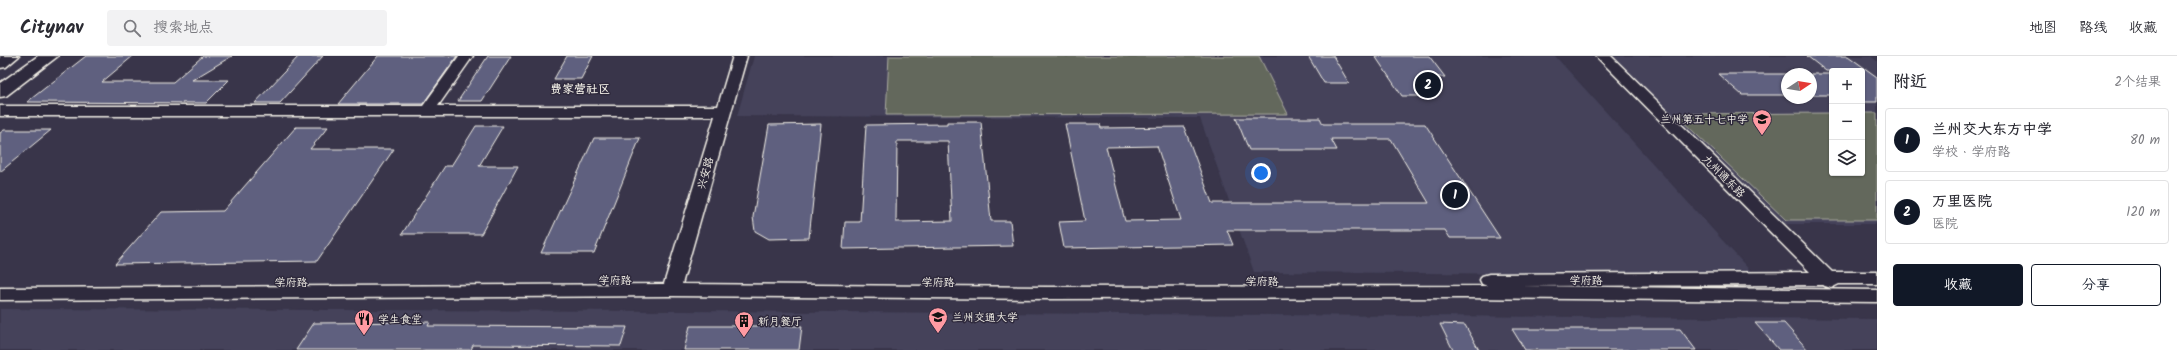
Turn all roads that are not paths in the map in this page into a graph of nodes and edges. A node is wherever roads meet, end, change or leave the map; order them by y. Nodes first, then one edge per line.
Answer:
1 (10, 56) edge
2 (49, 56) edge
3 (466, 56) edge
4 (740, 56) edge
5 (1603, 56) edge
6 (0, 63) edge
7 (0, 92) edge
8 (0, 111) edge
9 (427, 111) junction
10 (724, 111) junction
11 (1828, 278) junction
12 (1877, 278) edge
13 (0, 283) edge
14 (672, 285) junction
15 (0, 294) edge
16 (1846, 296) junction
17 (1877, 296) edge

1 - 6 main road
2 - 7 main road
3 - 9 street
4 - 10 street, 兴安路
5 - 11 street, 九州通东路
8 - 9 street
9 - 10 street
10 - 14 street, 兴安路
11 - 12 street, 学府路
11 - 14 street, 学府路
11 - 16 street, 九州通东路
13 - 14 street, 学府路
14 - 15 street, 学府路
14 - 16 street, 学府路
16 - 17 street, 学府路

